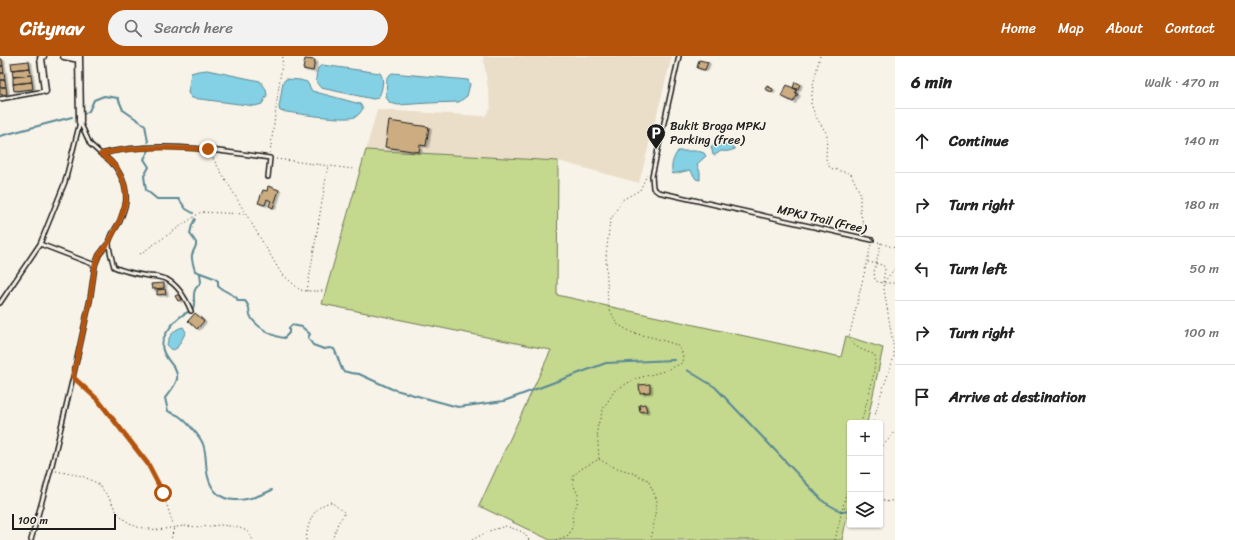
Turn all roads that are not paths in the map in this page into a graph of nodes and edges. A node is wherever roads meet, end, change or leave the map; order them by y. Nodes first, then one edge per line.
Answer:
1 (43, 56) edge
2 (64, 56) edge
3 (679, 56) edge
4 (79, 58) edge
5 (45, 91) joint
6 (0, 99) edge
7 (80, 122) junction
8 (101, 154) junction
9 (268, 177) dead end
10 (870, 239) road end
11 (109, 242) junction
12 (40, 244) junction
13 (95, 265) junction
14 (0, 303) edge
15 (191, 311) dead end
16 (31, 540) edge

1 - 5 street
2 - 4 street
3 - 10 lane, MPKJ Trail (Free)
4 - 7 street
5 - 6 lane
7 - 8 lane
7 - 12 lane
8 - 9 lane
8 - 11 lane
11 - 13 lane
11 - 15 lane
12 - 13 lane
12 - 14 lane
13 - 16 lane

